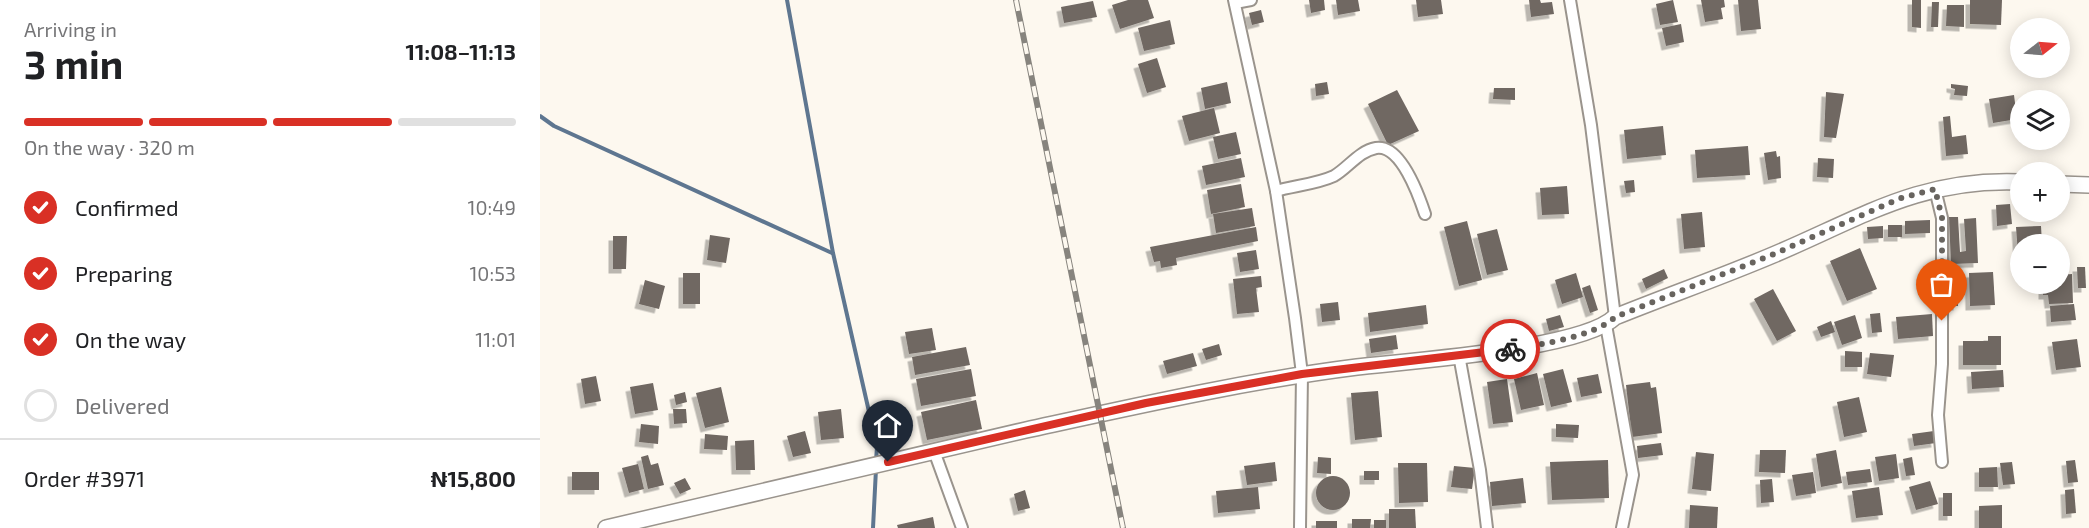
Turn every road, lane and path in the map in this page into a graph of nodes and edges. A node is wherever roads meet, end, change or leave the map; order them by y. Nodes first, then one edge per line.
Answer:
1 (1251, 0) edge
2 (1570, 0) edge
3 (1235, 2) edge
4 (2010, 182) edge
5 (2070, 184) edge
6 (2089, 185) edge
7 (1935, 189) junction
8 (1276, 191) junction
9 (1425, 214) dead end
10 (1610, 321) junction
11 (1459, 355) junction
12 (1302, 374) junction
13 (934, 451) junction
14 (1942, 462) dead end
15 (606, 528) edge
16 (962, 528) edge
17 (1300, 528) edge
18 (1487, 528) edge
19 (1622, 528) edge

1 - 3 street
2 - 10 street
3 - 8 street
4 - 7 street
5 - 6 street
7 - 10 street
7 - 14 street
8 - 9 street
8 - 12 street
10 - 11 street
10 - 19 street
11 - 12 street
11 - 18 street
12 - 13 street
12 - 17 street
13 - 15 street
13 - 16 street

